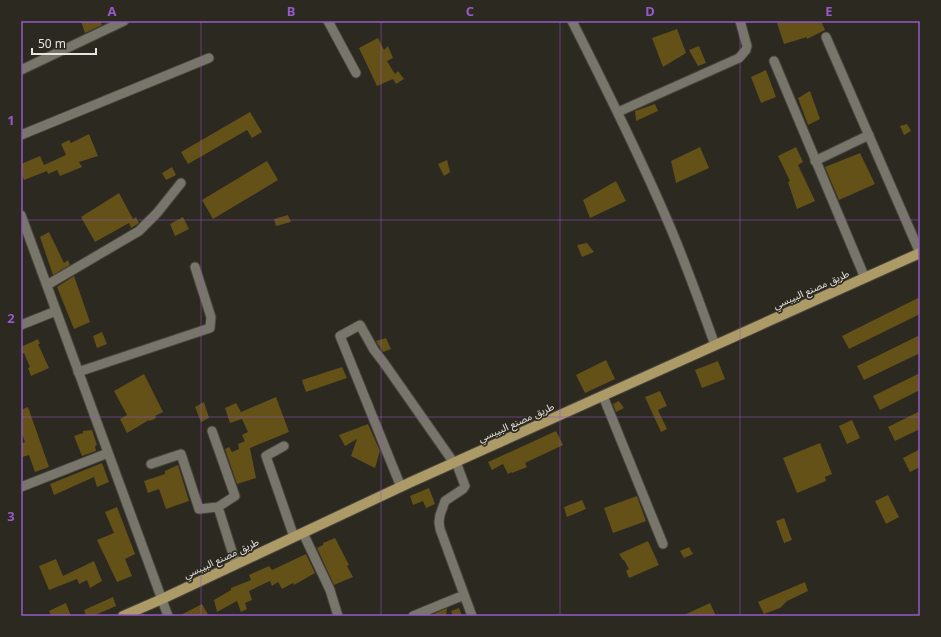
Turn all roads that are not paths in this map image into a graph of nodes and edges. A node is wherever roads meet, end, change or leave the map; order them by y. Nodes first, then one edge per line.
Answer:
1 (124, 21) edge
2 (328, 21) edge
3 (572, 21) edge
4 (740, 21) edge
5 (826, 37) dead end
6 (209, 58) dead end
7 (774, 61) dead end
8 (21, 70) edge
9 (356, 73) dead end
10 (618, 112) junction
11 (21, 135) edge
12 (869, 135) junction
13 (815, 161) junction
14 (181, 183) dead end
15 (21, 215) edge
16 (920, 253) edge
17 (195, 267) dead end
18 (864, 278) junction
19 (47, 285) junction
20 (56, 311) junction
21 (21, 325) edge
22 (715, 345) junction
23 (78, 372) junction
24 (603, 396) junction
25 (212, 431) dead end
26 (284, 446) dead end
27 (108, 453) junction
28 (455, 462) junction
29 (152, 464) dead end
30 (401, 487) junction
31 (21, 488) edge
32 (218, 507) junction
33 (299, 535) junction
34 (663, 544) dead end
35 (236, 564) junction
36 (464, 595) junction
37 (162, 599) junction
38 (122, 616) edge
39 (168, 616) edge
40 (338, 616) edge
41 (413, 616) edge
42 (472, 616) edge

1 - 8 street
2 - 9 street
3 - 10 street
4 - 10 street
5 - 12 street
6 - 11 street
7 - 13 street
10 - 22 street
12 - 13 street
12 - 16 street
13 - 18 street
14 - 19 street
15 - 19 street
16 - 18 main road, طريق مصنع البيبسي
17 - 23 street
18 - 22 main road, طريق مصنع البيبسي
19 - 20 street
20 - 21 street
20 - 23 street
22 - 24 main road, طريق مصنع البيبسي
23 - 27 street
24 - 28 main road, طريق مصنع البيبسي
24 - 34 street
25 - 32 street
26 - 33 street
27 - 31 street
27 - 37 street
28 - 30 main road, طريق مصنع البيبسي
28 - 30 street
28 - 36 street
29 - 32 street
30 - 33 main road, طريق مصنع البيبسي
32 - 35 street
33 - 35 main road, طريق مصنع البيبسي
33 - 40 street
35 - 37 main road, طريق مصنع البيبسي
36 - 41 street
36 - 42 street
37 - 38 main road, طريق مصنع البيبسي
37 - 39 street

